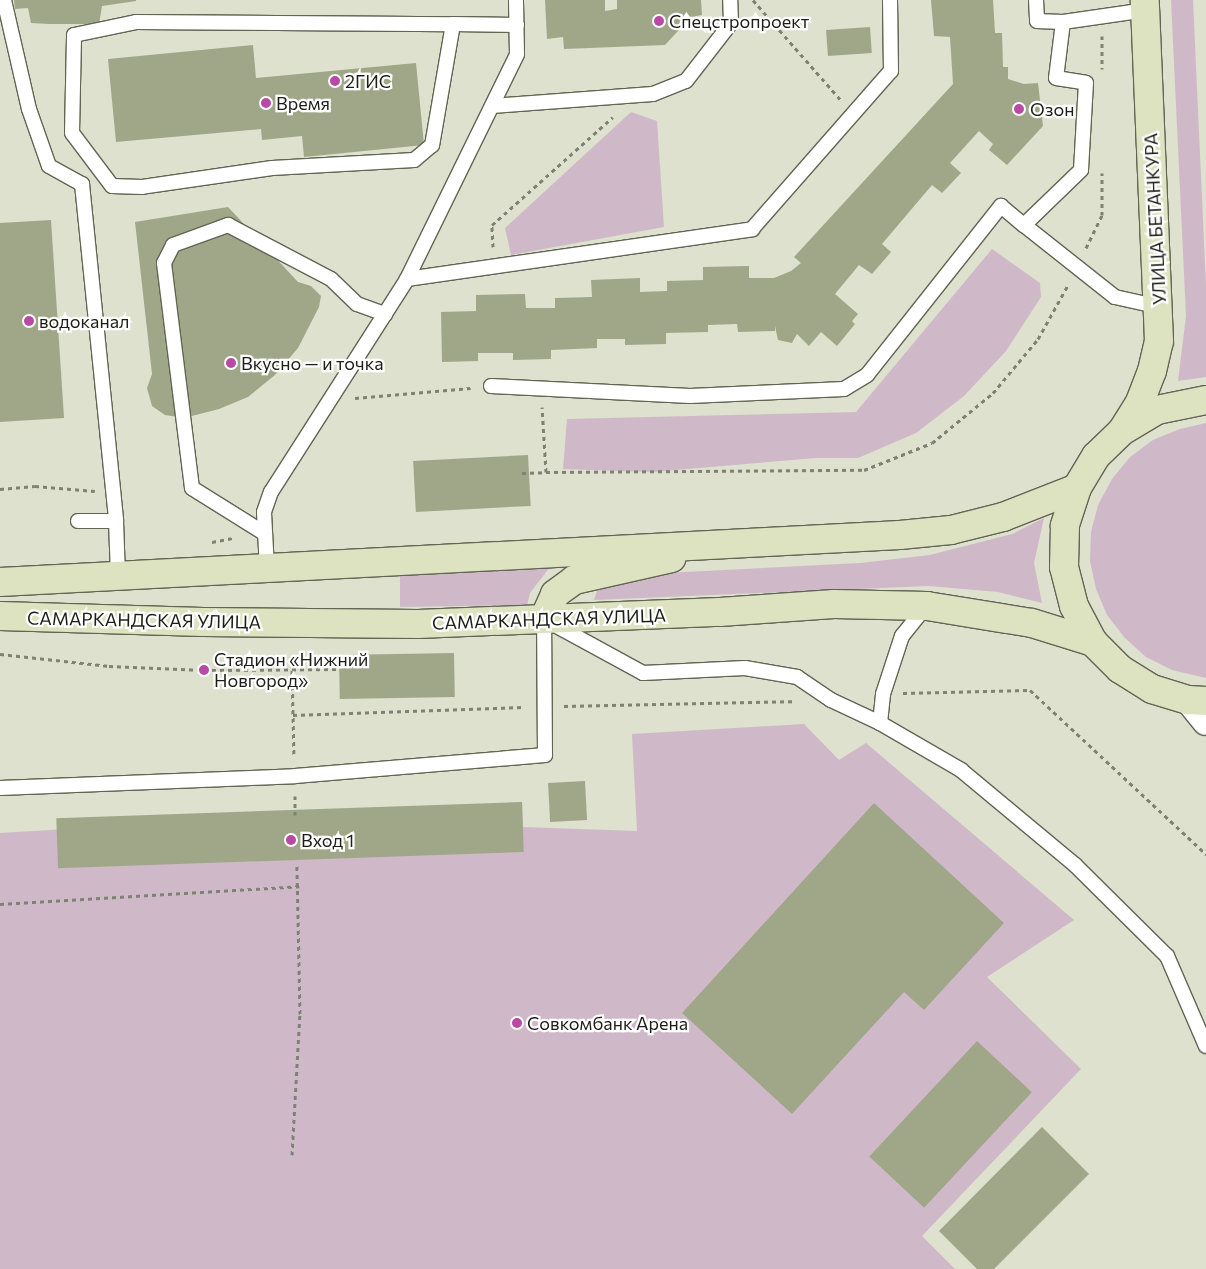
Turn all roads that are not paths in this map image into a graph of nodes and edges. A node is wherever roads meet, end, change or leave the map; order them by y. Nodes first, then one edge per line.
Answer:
1 (4, 0) edge
2 (516, 0) edge
3 (730, 0) edge
4 (890, 0) edge
5 (1036, 0) edge
6 (1145, 5) edge
7 (1063, 22) junction
8 (453, 24) junction
9 (517, 25) junction
10 (492, 106) junction
11 (1024, 225) junction
12 (407, 279) junction
13 (1160, 307) junction
14 (385, 314) junction
15 (491, 386) road end
16 (1206, 400) edge
17 (1122, 431) junction
18 (1077, 488) junction
19 (116, 520) junction
20 (78, 521) dead end
21 (264, 533) junction
22 (695, 545) junction
23 (267, 568) junction
24 (118, 576) junction
25 (0, 582) edge
26 (927, 606) junction
27 (0, 616) edge
28 (544, 619) junction
29 (1094, 642) junction
30 (1197, 700) edge
31 (1206, 722) edge
32 (880, 724) junction
33 (0, 788) edge
34 (1206, 1046) edge

1 - 19 lane
2 - 9 lane
3 - 10 lane
4 - 12 lane
5 - 7 lane
6 - 7 lane
6 - 13 main road, УЛИЦА БЕТАНКУРА
7 - 11 lane
8 - 8 lane
8 - 9 lane
9 - 10 lane
10 - 12 lane
11 - 13 lane
11 - 15 lane
12 - 14 lane
13 - 17 main road, УЛИЦА БЕТАНКУРА
14 - 21 lane
14 - 21 lane
16 - 17 main road
17 - 18 main road
18 - 22 main road
18 - 29 main road
19 - 20 lane
19 - 24 lane
21 - 23 lane
22 - 23 main road
22 - 28 main road
23 - 24 main road
24 - 25 main road
26 - 28 main road, САМАРКАНДСКАЯ УЛИЦА
26 - 29 main road, САМАРКАНДСКАЯ УЛИЦА
26 - 32 lane
27 - 28 main road, САМАРКАНДСКАЯ УЛИЦА
28 - 32 lane
28 - 33 lane
29 - 30 main road
30 - 31 street
32 - 34 lane

